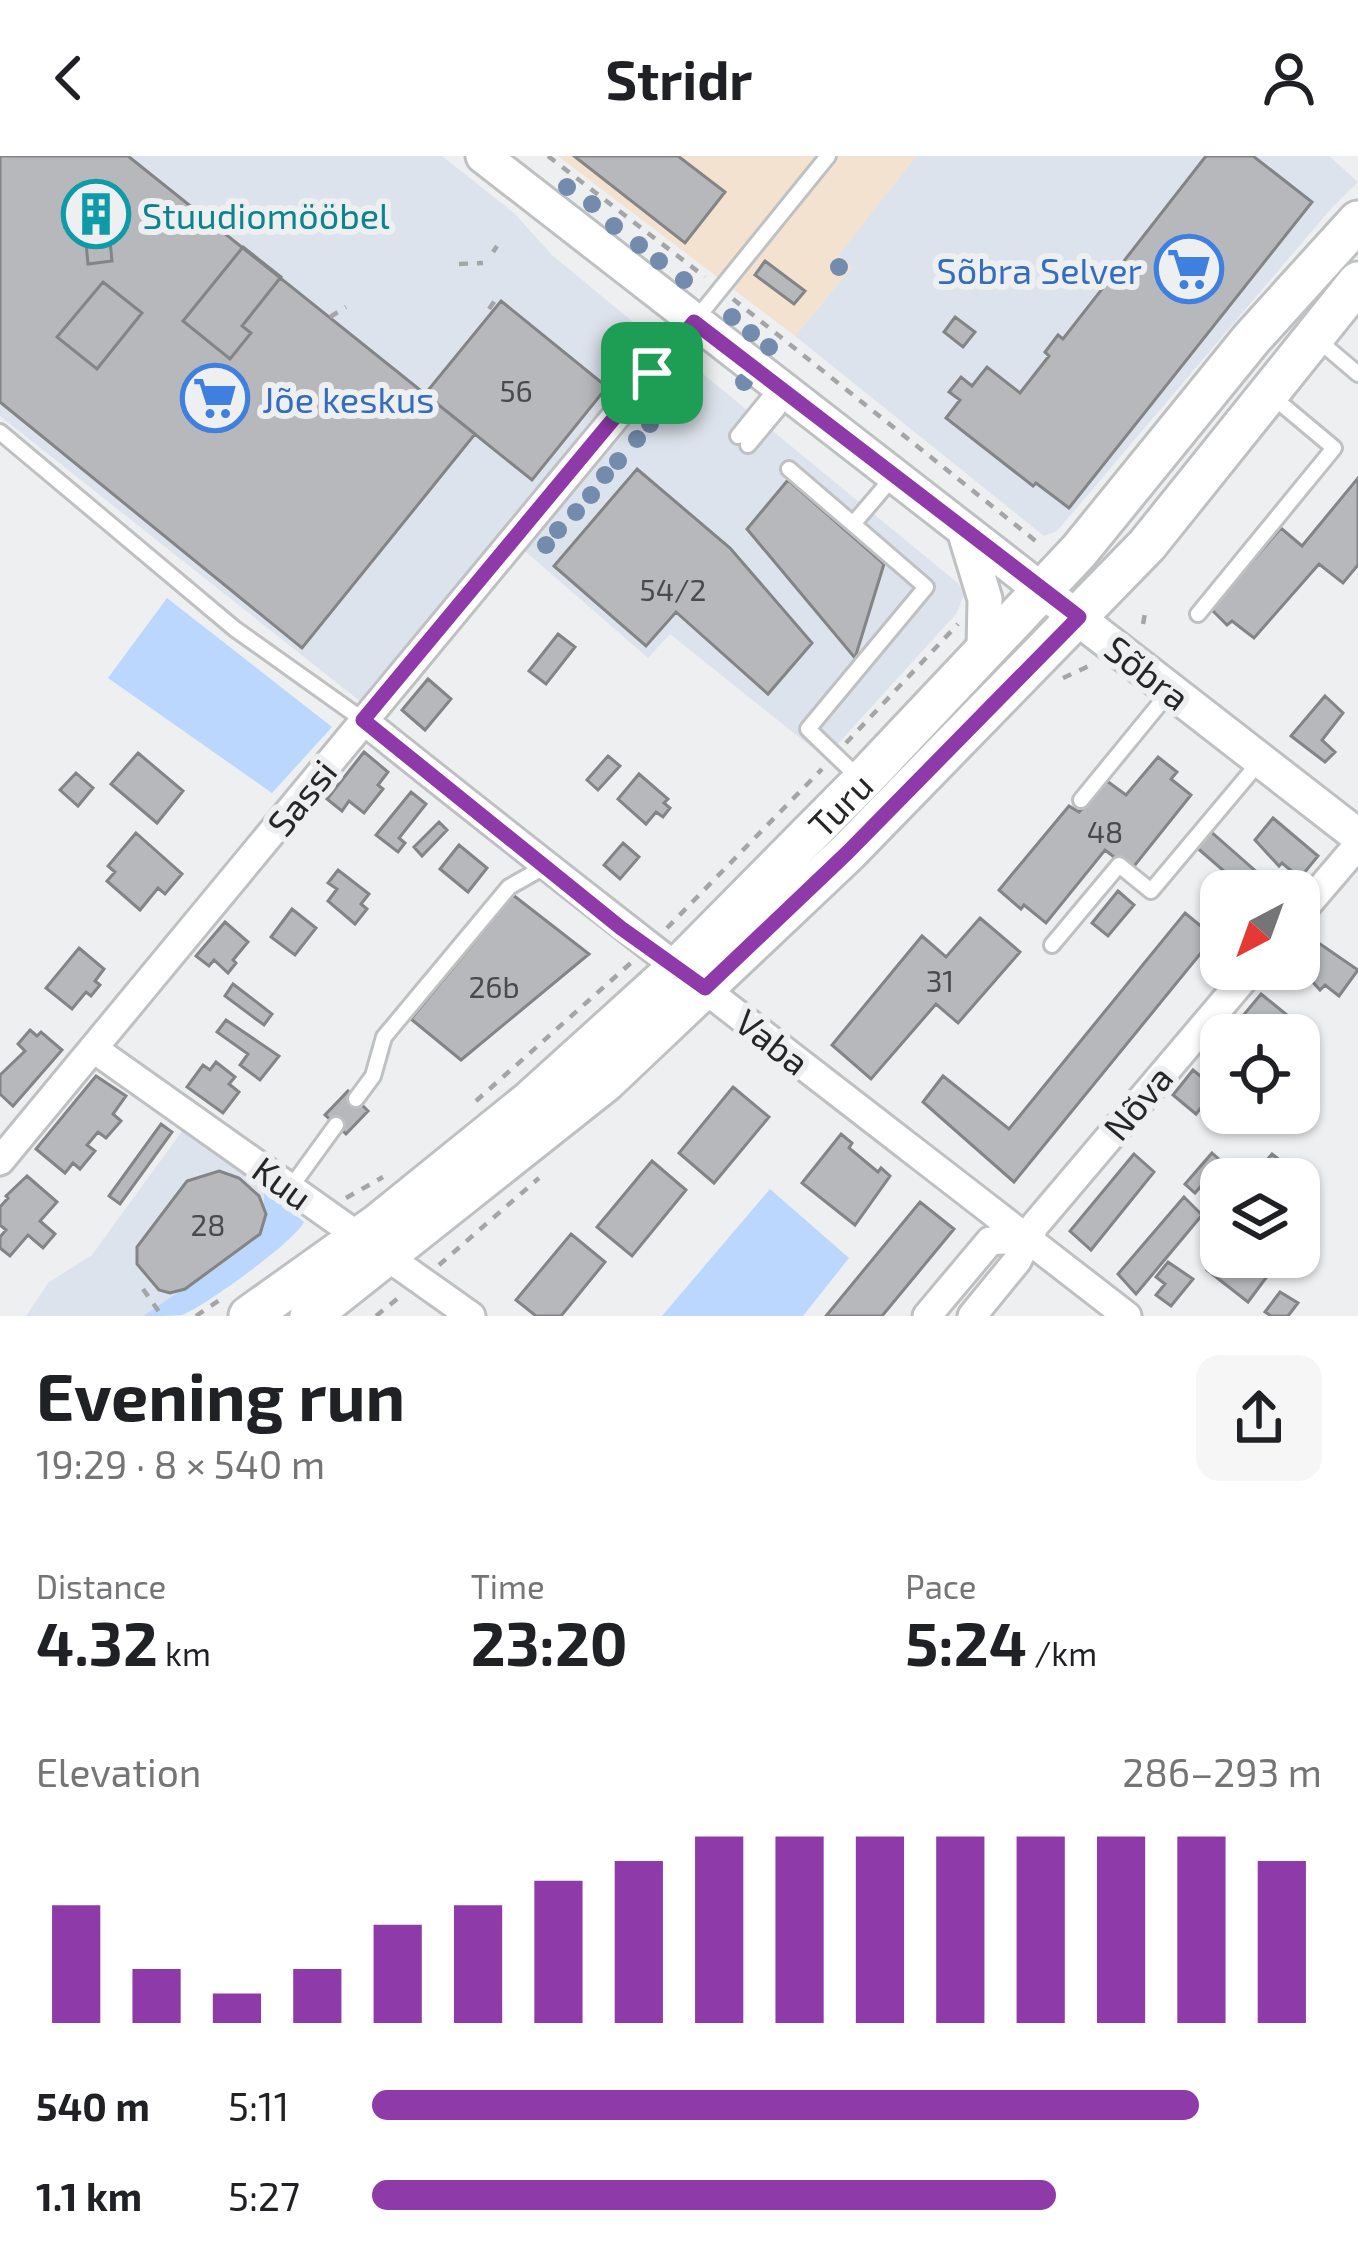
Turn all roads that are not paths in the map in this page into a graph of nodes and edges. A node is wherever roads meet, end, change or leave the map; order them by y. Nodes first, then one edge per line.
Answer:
1 (483, 156) edge
2 (828, 156) edge
3 (1358, 221) edge
4 (1358, 282) edge
5 (694, 322) junction
6 (1314, 336) junction
7 (1358, 374) edge
8 (781, 389) junction
9 (1270, 394) junction
10 (0, 432) edge
11 (743, 441) dead end
12 (789, 469) dead end
13 (894, 476) junction
14 (853, 524) junction
15 (964, 530) junction
16 (1044, 589) junction
17 (1198, 614) dead end
18 (1079, 617) junction
19 (984, 651) junction
20 (1171, 689) junction
21 (363, 720) junction
22 (1261, 760) junction
23 (848, 769) junction
24 (1081, 800) dead end
25 (1358, 836) edge
26 (1358, 845) edge
27 (545, 866) junction
28 (1320, 889) edge
29 (1052, 944) dead end
30 (677, 968) junction
31 (1234, 990) edge
32 (94, 1049) junction
33 (356, 1099) dead end
34 (336, 1125) dead end
35 (0, 1161) edge
36 (291, 1186) junction
37 (1027, 1238) junction
38 (375, 1246) junction
39 (239, 1305) edge
40 (310, 1316) edge
41 (471, 1316) edge
42 (927, 1316) edge
43 (972, 1316) edge
44 (1127, 1316) edge

1 - 5 street, Sõbra
2 - 5 lane
3 - 16 main road, Turu
4 - 6 main road, Turu
5 - 8 street, Sõbra
5 - 21 street, Sassi
6 - 7 lane
6 - 9 main road, Turu
8 - 11 lane
8 - 13 street, Sõbra
9 - 17 lane
9 - 18 main road, Turu
10 - 21 lane
12 - 14 lane
13 - 14 lane
13 - 15 street, Sõbra
14 - 23 lane
15 - 16 street, Sõbra
15 - 19 street
16 - 18 street, Sõbra
16 - 19 main road, Turu
18 - 20 street, Sõbra
18 - 30 main road, Turu
19 - 23 main road, Turu
20 - 22 street, Sõbra
20 - 24 lane
21 - 27 street, Vaba
21 - 32 street, Sassi
22 - 25 street, Sõbra
22 - 29 lane
23 - 30 main road, Turu
26 - 28 street
27 - 30 street, Vaba
27 - 33 lane
30 - 37 street, Vaba
30 - 38 main road, Turu
31 - 37 street, Nõva
32 - 35 street, Sassi
32 - 36 street, Kuu
34 - 36 lane
36 - 38 street, Kuu
37 - 42 street, Nõva
37 - 43 street, Nõva
37 - 44 street, Vaba
38 - 39 main road, Turu
38 - 40 main road, Turu
38 - 41 street, Kuu

